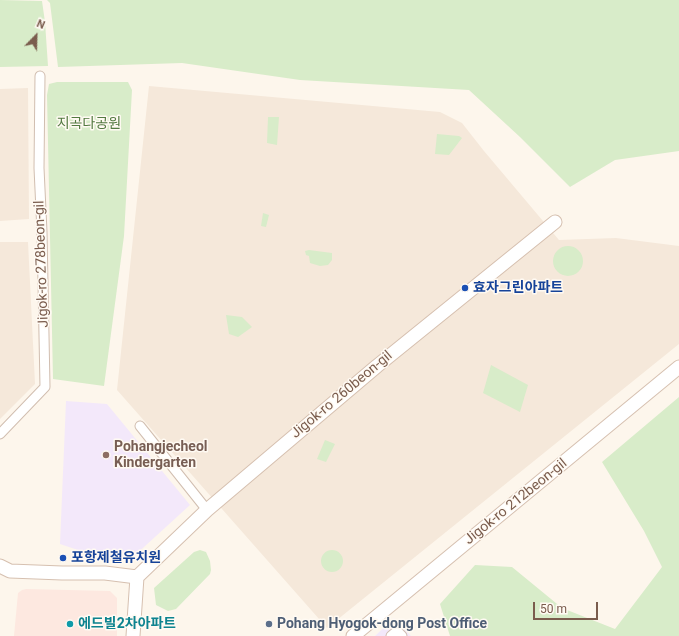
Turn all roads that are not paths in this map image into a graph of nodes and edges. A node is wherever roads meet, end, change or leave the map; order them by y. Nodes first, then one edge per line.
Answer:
1 (40, 76) dead end
2 (555, 222) dead end
3 (679, 367) edge
4 (140, 426) dead end
5 (0, 434) edge
6 (207, 510) junction
7 (0, 566) edge
8 (137, 577) junction
9 (134, 636) edge
10 (353, 636) edge

1 - 5 street, Jigok-ro 278beon-gil
2 - 6 street, Jigok-ro 260beon-gil
3 - 10 street, Jigok-ro 212beon-gil
4 - 6 street
6 - 8 street, Jigok-ro 260beon-gil
7 - 8 street
8 - 9 street

